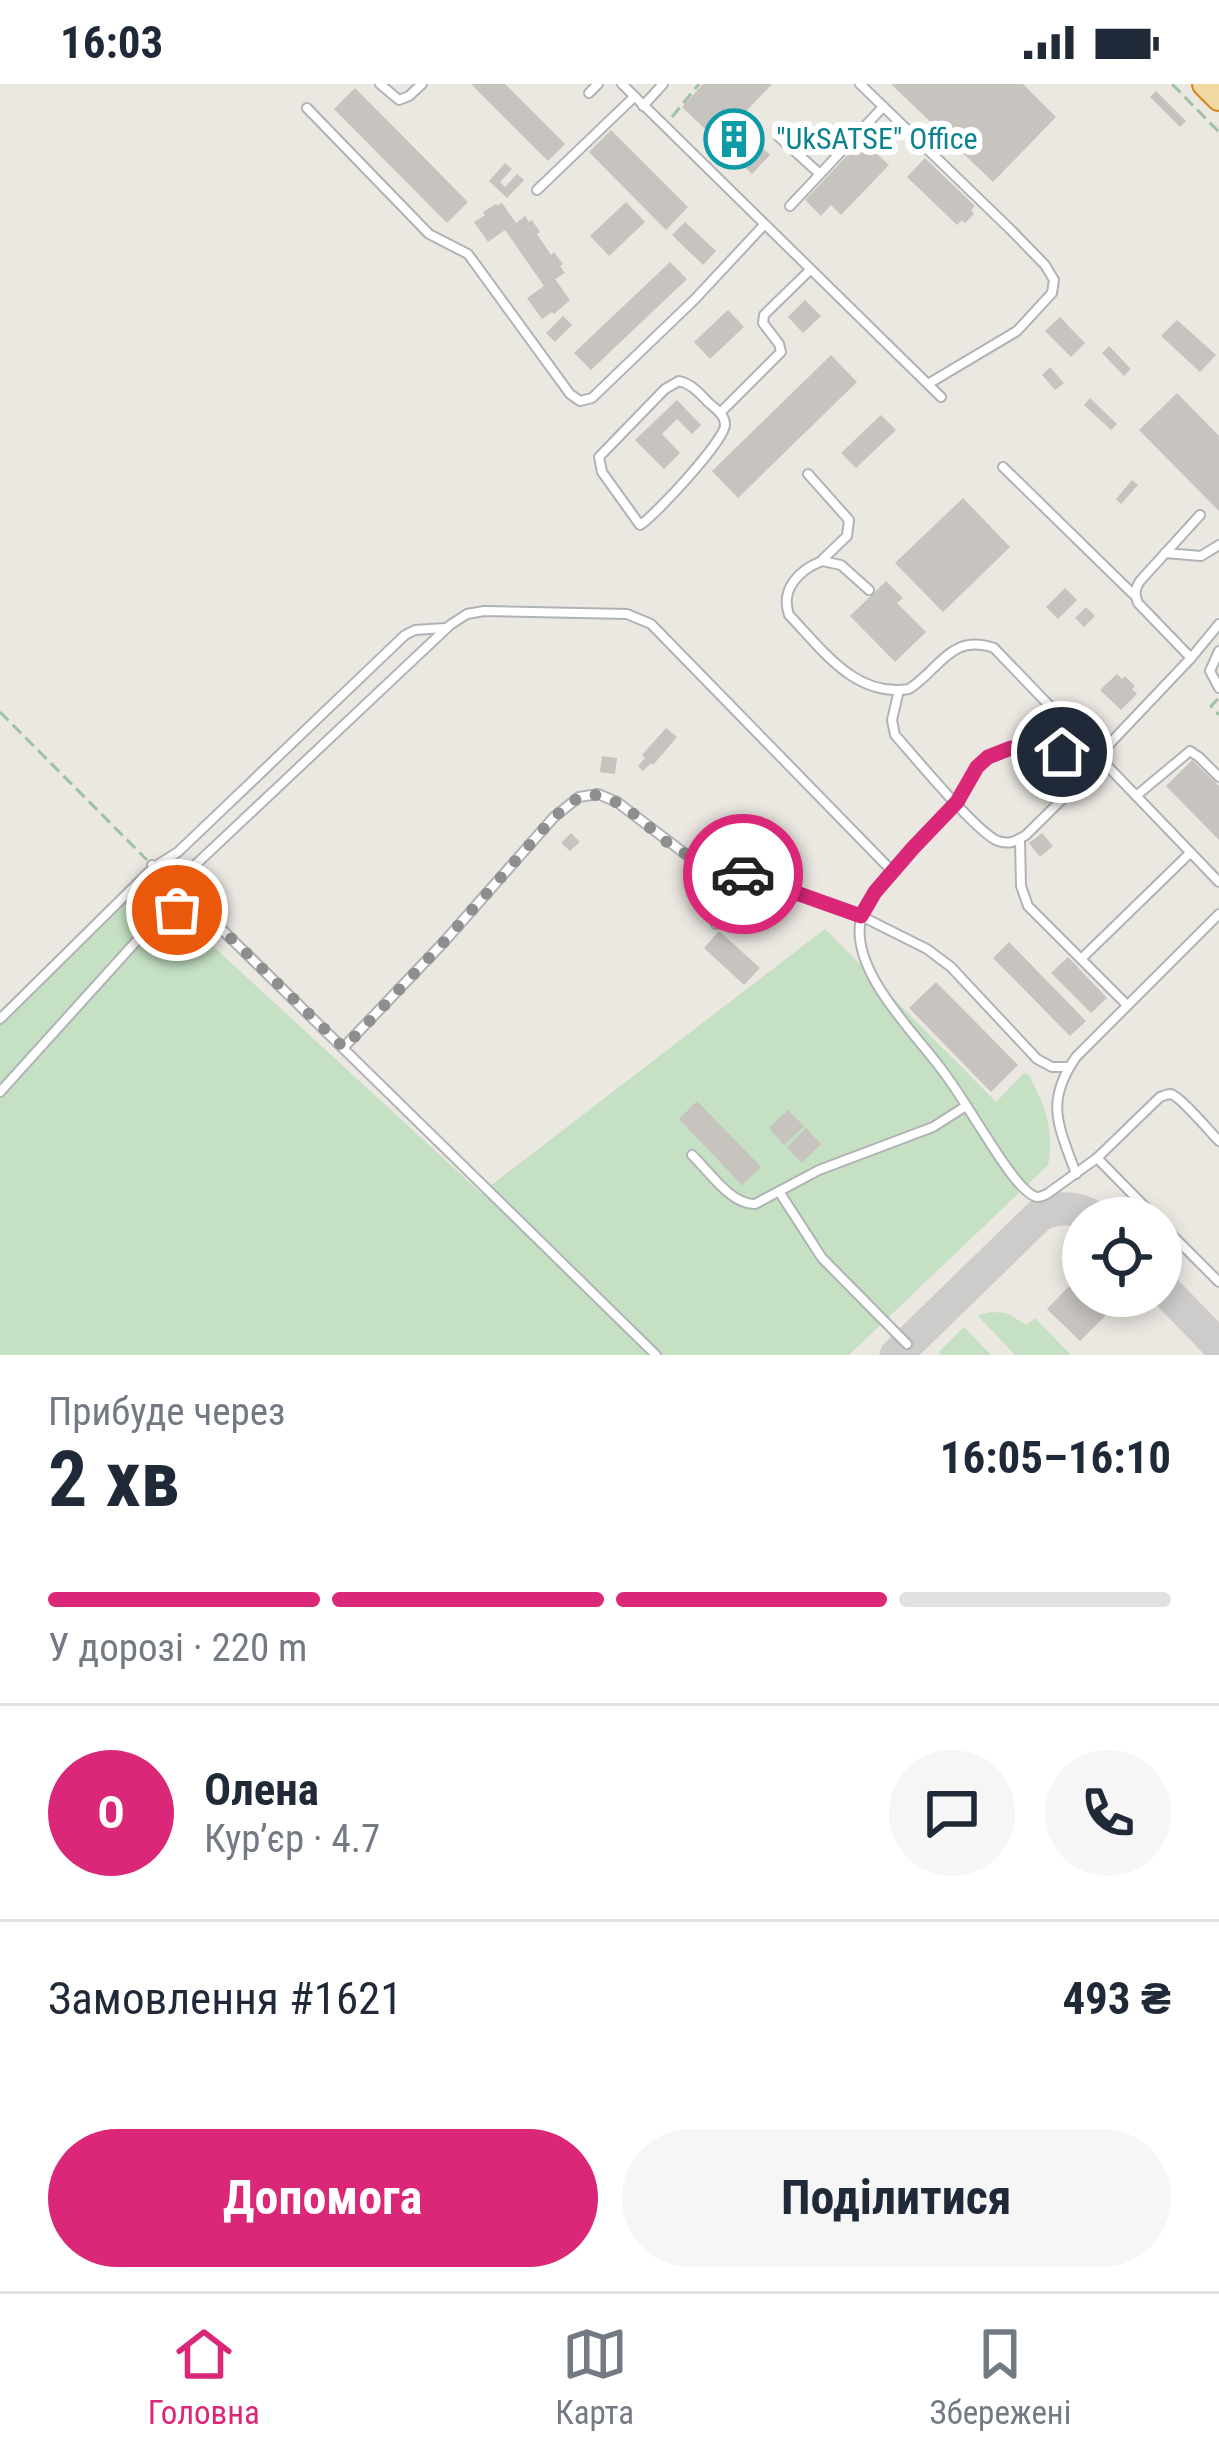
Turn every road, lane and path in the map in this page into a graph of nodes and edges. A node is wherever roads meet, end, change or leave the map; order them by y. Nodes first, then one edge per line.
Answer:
1 (380, 84) edge
2 (422, 84) edge
3 (598, 84) edge
4 (622, 84) edge
5 (663, 84) edge
6 (860, 84) edge
7 (1172, 84) edge
8 (1205, 84) edge
9 (698, 87) edge
10 (589, 93) dead end
11 (634, 97) junction
12 (1219, 98) edge
13 (643, 106) junction
14 (883, 107) junction
15 (307, 108) dead end
16 (672, 117) dead end
17 (1219, 132) edge
18 (576, 133) dead end
19 (779, 137) dead end
20 (586, 144) junction
21 (820, 174) junction
22 (537, 190) dead end
23 (790, 206) dead end
24 (764, 225) junction
25 (810, 270) junction
26 (928, 384) junction
27 (941, 397) dead end
28 (720, 413) junction
29 (1003, 467) dead end
30 (808, 474) dead end
31 (1200, 515) dead end
32 (1219, 545) edge
33 (1165, 553) junction
34 (822, 561) junction
35 (869, 590) dead end
36 (1135, 596) junction
37 (1219, 624) edge
38 (447, 628) junction
39 (1219, 651) edge
40 (1191, 658) junction
41 (1219, 688) edge
42 (899, 690) junction
43 (1219, 697) edge
44 (0, 712) edge
45 (1219, 715) edge
46 (1100, 758) junction
47 (1219, 777) edge
48 (1136, 796) junction
49 (957, 802) junction
50 (1020, 838) junction
51 (1190, 853) junction
52 (153, 865) junction
53 (893, 872) junction
54 (742, 874) junction
55 (1219, 882) edge
56 (174, 885) junction
57 (205, 913) junction
58 (1219, 914) edge
59 (861, 916) junction
60 (716, 924) dead end
61 (1081, 959) junction
62 (1127, 1006) junction
63 (0, 1019) edge
64 (344, 1048) junction
65 (1069, 1067) junction
66 (0, 1092) edge
67 (966, 1106) junction
68 (1219, 1141) edge
69 (692, 1155) dead end
70 (1097, 1158) junction
71 (1076, 1174) junction
72 (780, 1193) junction
73 (1135, 1197) edge
74 (1182, 1245) edge
75 (1219, 1282) edge
76 (907, 1344) dead end
77 (656, 1355) edge

1 - 2 lane
3 - 10 lane
4 - 11 lane
5 - 13 lane
6 - 14 lane
7 - 17 path
8 - 12 highway
9 - 16 path
11 - 13 lane
11 - 20 lane
13 - 24 lane
14 - 21 lane
14 - 26 lane
15 - 24 lane
18 - 20 lane
19 - 21 lane
20 - 22 lane
21 - 23 lane
24 - 25 lane
25 - 26 lane
25 - 28 lane
26 - 27 lane
28 - 28 lane
29 - 36 lane
30 - 34 lane
31 - 33 lane
32 - 33 lane
33 - 36 lane
34 - 35 lane
34 - 42 lane
36 - 40 lane
37 - 40 lane
38 - 52 lane
38 - 53 lane
38 - 56 lane
39 - 41 lane
40 - 46 lane
42 - 46 lane
42 - 49 lane
43 - 45 path
44 - 52 path
46 - 48 lane
46 - 49 lane
46 - 50 lane
47 - 48 lane
48 - 51 lane
49 - 50 lane
49 - 53 lane
50 - 61 lane
51 - 55 lane
51 - 61 lane
52 - 56 lane
52 - 63 lane
53 - 59 lane
54 - 59 lane
54 - 60 lane
54 - 64 lane
56 - 57 lane
57 - 64 lane
57 - 66 lane
58 - 62 lane
59 - 65 lane
59 - 67 lane
61 - 62 lane
62 - 65 lane
64 - 77 lane
65 - 71 lane
67 - 71 lane
67 - 72 lane
68 - 70 lane
69 - 72 lane
70 - 71 lane
70 - 73 lane
72 - 76 lane
74 - 75 lane

